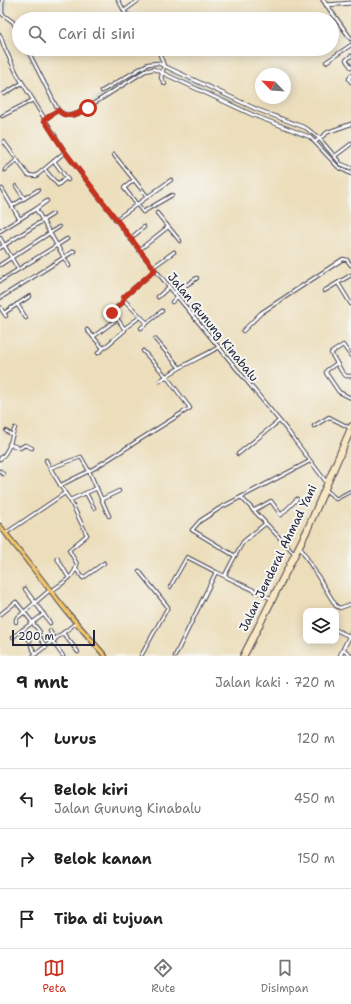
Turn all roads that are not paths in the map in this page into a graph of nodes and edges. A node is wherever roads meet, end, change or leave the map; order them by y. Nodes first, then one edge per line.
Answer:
1 (2, 0) edge
2 (118, 0) edge
3 (133, 0) edge
4 (139, 0) edge
5 (323, 0) edge
6 (351, 3) edge
7 (135, 4) junction
8 (326, 6) junction
9 (124, 10) joint
10 (331, 12) edge
11 (12, 21) edge
12 (339, 23) edge
13 (0, 35) edge
14 (351, 39) edge
15 (351, 45) edge
16 (339, 53) edge
17 (31, 56) edge
18 (160, 56) edge
19 (335, 56) edge
20 (351, 56) edge
21 (326, 62) dead end
22 (351, 67) edge
23 (163, 68) junction
24 (351, 75) edge
25 (351, 82) edge
26 (22, 84) junction
27 (165, 84) dead end
28 (102, 91) dead end
29 (4, 94) dead end
30 (33, 100) junction
31 (58, 110) junction
32 (2, 116) dead end
33 (44, 120) junction
34 (351, 124) edge
35 (317, 140) junction
36 (4, 142) dead end
37 (351, 144) edge
38 (65, 152) junction
39 (114, 156) dead end
40 (334, 156) junction
41 (17, 160) junction
42 (54, 161) junction
43 (351, 168) edge
44 (5, 170) dead end
45 (44, 170) junction
46 (351, 174) edge
47 (134, 180) junction
48 (171, 180) dead end
49 (16, 186) dead end
50 (2, 189) dead end
51 (38, 190) dead end
52 (172, 195) dead end
53 (147, 196) junction
54 (24, 198) junction
55 (47, 201) dead end
56 (137, 204) junction
57 (12, 206) junction
58 (36, 209) junction
59 (156, 213) dead end
60 (53, 214) dead end
61 (19, 218) junction
62 (43, 220) junction
63 (115, 220) junction
64 (59, 227) dead end
65 (144, 227) dead end
66 (168, 227) junction
67 (0, 230) edge
68 (50, 233) junction
69 (0, 238) edge
70 (67, 239) dead end
71 (130, 239) junction
72 (180, 241) dead end
73 (4, 245) junction
74 (56, 245) junction
75 (0, 248) edge
76 (139, 250) junction
77 (74, 251) dead end
78 (174, 252) dead end
79 (11, 257) junction
80 (64, 257) junction
81 (0, 265) edge
82 (69, 266) dead end
83 (351, 266) edge
84 (152, 267) junction
85 (18, 269) junction
86 (155, 270) junction
87 (351, 275) edge
88 (197, 278) dead end
89 (0, 281) edge
90 (338, 283) junction
91 (169, 287) junction
92 (324, 291) dead end
93 (174, 293) junction
94 (30, 296) dead end
95 (158, 297) dead end
96 (178, 297) junction
97 (0, 298) edge
98 (123, 299) junction
99 (172, 302) dead end
100 (17, 304) junction
101 (351, 304) edge
102 (0, 307) edge
103 (162, 311) dead end
104 (4, 313) junction
105 (6, 316) dead end
106 (140, 317) junction
107 (26, 318) dead end
108 (117, 319) junction
109 (147, 323) junction
110 (125, 328) junction
111 (141, 328) dead end
112 (87, 330) dead end
113 (243, 331) dead end
114 (93, 337) junction
115 (155, 339) dead end
116 (219, 347) junction
117 (103, 348) junction
118 (143, 351) dead end
119 (98, 353) dead end
120 (351, 356) edge
121 (336, 364) junction
122 (179, 367) junction
123 (351, 375) edge
124 (166, 376) junction
125 (160, 381) dead end
126 (351, 398) edge
127 (280, 421) junction
128 (314, 426) dead end
129 (16, 428) dead end
130 (351, 429) edge
131 (6, 431) dead end
132 (12, 434) junction
133 (9, 444) junction
134 (32, 448) dead end
135 (238, 454) dead end
136 (0, 459) edge
137 (46, 460) dead end
138 (310, 461) junction
139 (50, 468) junction
140 (0, 471) edge
141 (89, 471) junction
142 (3, 474) dead end
143 (61, 484) junction
144 (327, 484) junction
145 (97, 488) junction
146 (326, 490) junction
147 (119, 491) dead end
148 (351, 491) edge
149 (65, 493) junction
150 (86, 493) junction
151 (241, 497) junction
152 (297, 498) dead end
153 (102, 499) junction
154 (70, 500) junction
155 (94, 508) dead end
156 (253, 511) junction
157 (110, 516) dead end
158 (265, 524) junction
159 (0, 526) edge
160 (6, 534) junction
161 (300, 547) junction
162 (294, 553) junction
163 (235, 556) junction
164 (58, 558) dead end
165 (104, 563) dead end
166 (76, 570) junction
167 (139, 571) dead end
168 (216, 572) junction
169 (224, 575) junction
170 (69, 578) junction
171 (170, 587) dead end
172 (25, 589) dead end
173 (51, 591) junction
174 (270, 598) junction
175 (35, 602) junction
176 (351, 604) edge
177 (25, 612) junction
178 (1, 614) edge
179 (44, 614) junction
180 (16, 622) dead end
181 (32, 622) junction
182 (50, 622) dead end
183 (76, 623) junction
184 (22, 630) junction
185 (339, 631) edge
186 (40, 632) dead end
187 (50, 632) dead end
188 (63, 633) junction
189 (255, 633) junction
190 (351, 633) edge
191 (349, 636) junction
192 (13, 637) dead end
193 (40, 638) dead end
194 (30, 641) dead end
195 (54, 641) junction
196 (31, 646) dead end
197 (46, 647) junction
198 (343, 649) junction
199 (78, 652) dead end
200 (35, 655) edge
201 (351, 655) edge
202 (63, 656) edge
203 (105, 656) edge
204 (141, 656) edge
205 (175, 656) edge
206 (242, 656) edge
207 (245, 656) edge
208 (340, 656) edge

1 - 11 street
2 - 9 street
3 - 7 street
4 - 7 street
5 - 8 street
6 - 8 street
7 - 9 street
8 - 10 street
12 - 14 street
13 - 26 street, Jalan Gunung Kinabalu
15 - 16 street
17 - 31 street
18 - 23 street
19 - 21 street
20 - 22 street
23 - 27 street
23 - 28 street
23 - 31 street
23 - 35 street
23 - 35 street
24 - 25 street
26 - 29 street
26 - 30 street, Jalan Gunung Kinabalu
30 - 32 street
30 - 33 street, Jalan Gunung Kinabalu
31 - 33 street
33 - 38 street, Jalan Gunung Kinabalu
34 - 35 street
35 - 40 street
35 - 46 street
36 - 41 street
37 - 40 street
38 - 42 street
38 - 63 street, Jalan Gunung Kinabalu
39 - 47 street
40 - 43 street
41 - 44 street
41 - 45 street
42 - 45 street
42 - 45 street
47 - 53 street
47 - 56 street
48 - 53 street
49 - 54 street
50 - 57 street
51 - 54 street
52 - 56 street
53 - 56 street
54 - 57 street
55 - 58 street
56 - 63 street
57 - 61 street
58 - 61 street
58 - 62 street
59 - 66 street
60 - 62 street
61 - 67 street
62 - 68 street
62 - 73 street
63 - 71 street, Jalan Gunung Kinabalu
64 - 68 street
65 - 71 street
66 - 72 street
66 - 76 street
68 - 74 street
68 - 79 street
69 - 73 street
70 - 74 street
71 - 76 street, Jalan Gunung Kinabalu
73 - 75 street
73 - 79 street
74 - 80 street
74 - 85 street
76 - 84 street, Jalan Gunung Kinabalu
77 - 80 street
78 - 84 street
79 - 81 street
79 - 85 street
80 - 82 street
80 - 97 street
83 - 113 street
84 - 86 street, Jalan Gunung Kinabalu
85 - 89 street
86 - 91 street, Jalan Gunung Kinabalu
86 - 98 street
87 - 90 street
88 - 93 street
90 - 92 street
90 - 101 street
91 - 93 street, Jalan Gunung Kinabalu
91 - 95 street
93 - 96 street, Jalan Gunung Kinabalu
94 - 100 street
96 - 99 street
96 - 116 street, Jalan Gunung Kinabalu
98 - 106 street
98 - 108 street
100 - 104 street
100 - 107 street
102 - 104 street
103 - 109 street
104 - 105 street
106 - 109 street
106 - 110 street
108 - 110 street
108 - 114 street
109 - 111 street
110 - 117 street
112 - 114 street
114 - 117 street
115 - 122 street
116 - 122 street
116 - 127 street, Jalan Gunung Kinabalu
117 - 119 street
118 - 124 street
120 - 121 street
121 - 123 street
121 - 126 street
122 - 124 street
124 - 125 street
124 - 141 street
127 - 135 street
127 - 138 street, Jalan Gunung Kinabalu
128 - 130 street
129 - 132 street
130 - 144 main road
131 - 132 street
132 - 133 street
133 - 134 street
133 - 136 street
137 - 139 street
138 - 144 street, Jalan Gunung Kinabalu
138 - 151 street
139 - 141 street
139 - 143 street
140 - 142 street
141 - 143 street
141 - 145 street
143 - 149 street
144 - 146 main road
144 - 162 main road, Jalan Jenderal Ahmad Yani
145 - 150 street
145 - 153 street
146 - 148 street
146 - 161 main road
147 - 153 street
149 - 154 street
149 - 160 street
150 - 154 street
150 - 155 street
151 - 156 street
151 - 163 street
152 - 156 street
153 - 157 street
154 - 166 street
156 - 158 street
158 - 162 street
158 - 163 street
159 - 160 highway
160 - 173 highway
161 - 176 street
161 - 189 main road
162 - 174 main road, Jalan Jenderal Ahmad Yani
163 - 169 street
164 - 170 street
165 - 166 street
166 - 170 street
167 - 204 street
168 - 169 street
168 - 171 street
168 - 205 street
169 - 174 street
170 - 173 street
172 - 175 street
173 - 175 street
173 - 183 highway
174 - 189 main road, Jalan Jenderal Ahmad Yani
175 - 177 street
175 - 179 street
177 - 178 street
177 - 180 street
177 - 181 street
179 - 181 street
179 - 182 street
181 - 184 street
181 - 186 street
183 - 188 street
183 - 203 highway
184 - 192 street
184 - 194 street
185 - 191 street
187 - 195 street
188 - 195 street
188 - 199 street
189 - 206 main road, Jalan Jenderal Ahmad Yani
189 - 207 main road
190 - 191 street
191 - 198 street
193 - 197 street
195 - 197 street
195 - 202 street
196 - 200 street
197 - 200 street
198 - 201 street
198 - 208 street

